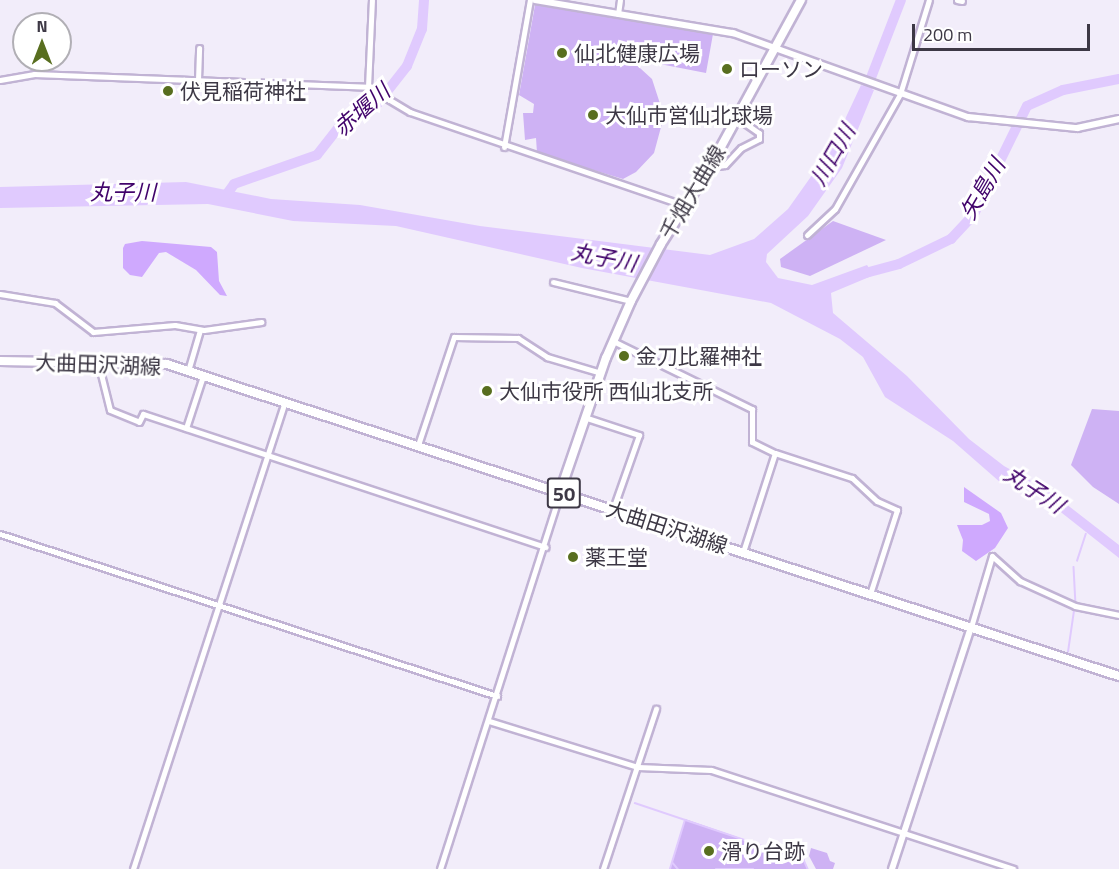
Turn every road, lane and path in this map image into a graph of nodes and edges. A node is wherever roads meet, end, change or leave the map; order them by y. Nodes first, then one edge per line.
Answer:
1 (372, 0) edge
2 (530, 0) edge
3 (535, 0) edge
4 (620, 0) edge
5 (801, 0) edge
6 (929, 0) edge
7 (618, 14) junction
8 (199, 48) dead end
9 (774, 48) junction
10 (0, 80) edge
11 (198, 80) junction
12 (368, 87) junction
13 (896, 92) junction
14 (736, 117) junction
15 (1119, 119) edge
16 (504, 147) junction
17 (710, 167) junction
18 (686, 206) junction
19 (807, 235) dead end
20 (553, 282) dead end
21 (0, 294) edge
22 (631, 301) junction
23 (261, 322) dead end
24 (200, 330) junction
25 (613, 341) junction
26 (0, 361) edge
27 (98, 362) junction
28 (188, 371) junction
29 (601, 373) junction
30 (202, 376) junction
31 (285, 402) junction
32 (586, 418) junction
33 (186, 428) junction
34 (418, 445) junction
35 (776, 453) junction
36 (268, 455) junction
37 (560, 492) junction
38 (613, 509) junction
39 (0, 534) edge
40 (546, 547) junction
41 (743, 552) junction
42 (870, 594) junction
43 (220, 605) junction
44 (1119, 615) edge
45 (971, 627) junction
46 (1119, 676) edge
47 (497, 696) junction
48 (656, 709) dead end
49 (489, 721) junction
50 (638, 767) junction
51 (904, 834) junction
52 (133, 869) edge
53 (440, 869) edge
54 (603, 869) edge
55 (892, 869) edge
56 (1013, 869) edge

1 - 12 street
2 - 16 street
3 - 7 street
4 - 7 street
5 - 9 main road, 千畑大曲線
6 - 13 street
7 - 9 street
8 - 11 street
9 - 13 street
9 - 14 main road, 千畑大曲線
10 - 11 street
11 - 12 street
12 - 16 street
13 - 15 street
13 - 19 street
14 - 17 main road, 千畑大曲線
14 - 17 street
16 - 18 street
17 - 18 main road, 千畑大曲線
18 - 22 main road, 千畑大曲線
20 - 22 street
21 - 24 street
22 - 25 main road, 千畑大曲線
23 - 24 street
24 - 28 street
25 - 29 main road, 千畑大曲線
25 - 35 street
26 - 27 main road, 大曲田沢湖線 / 50
27 - 28 main road, 大曲田沢湖線 / 50
27 - 33 street
28 - 30 main road, 大曲田沢湖線 / 50
29 - 32 main road, 千畑大曲線
29 - 34 street
30 - 31 main road, 大曲田沢湖線 / 50
30 - 33 street
31 - 34 main road, 大曲田沢湖線 / 50
31 - 36 street
32 - 37 main road, 千畑大曲線
32 - 38 street
33 - 36 street
34 - 37 main road, 大曲田沢湖線 / 50
35 - 41 street
35 - 42 street
36 - 40 street
36 - 43 street
37 - 38 main road, 大曲田沢湖線 / 50
37 - 40 street
38 - 41 main road, 大曲田沢湖線 / 50
39 - 43 street
40 - 47 street
41 - 42 main road, 大曲田沢湖線 / 50
42 - 45 main road, 大曲田沢湖線 / 50
43 - 47 street
43 - 52 street
44 - 45 street
45 - 46 main road, 大曲田沢湖線 / 50
45 - 51 street
47 - 49 street
48 - 50 street
49 - 50 street
49 - 53 street
50 - 51 street
50 - 54 street
51 - 55 street
51 - 56 street

